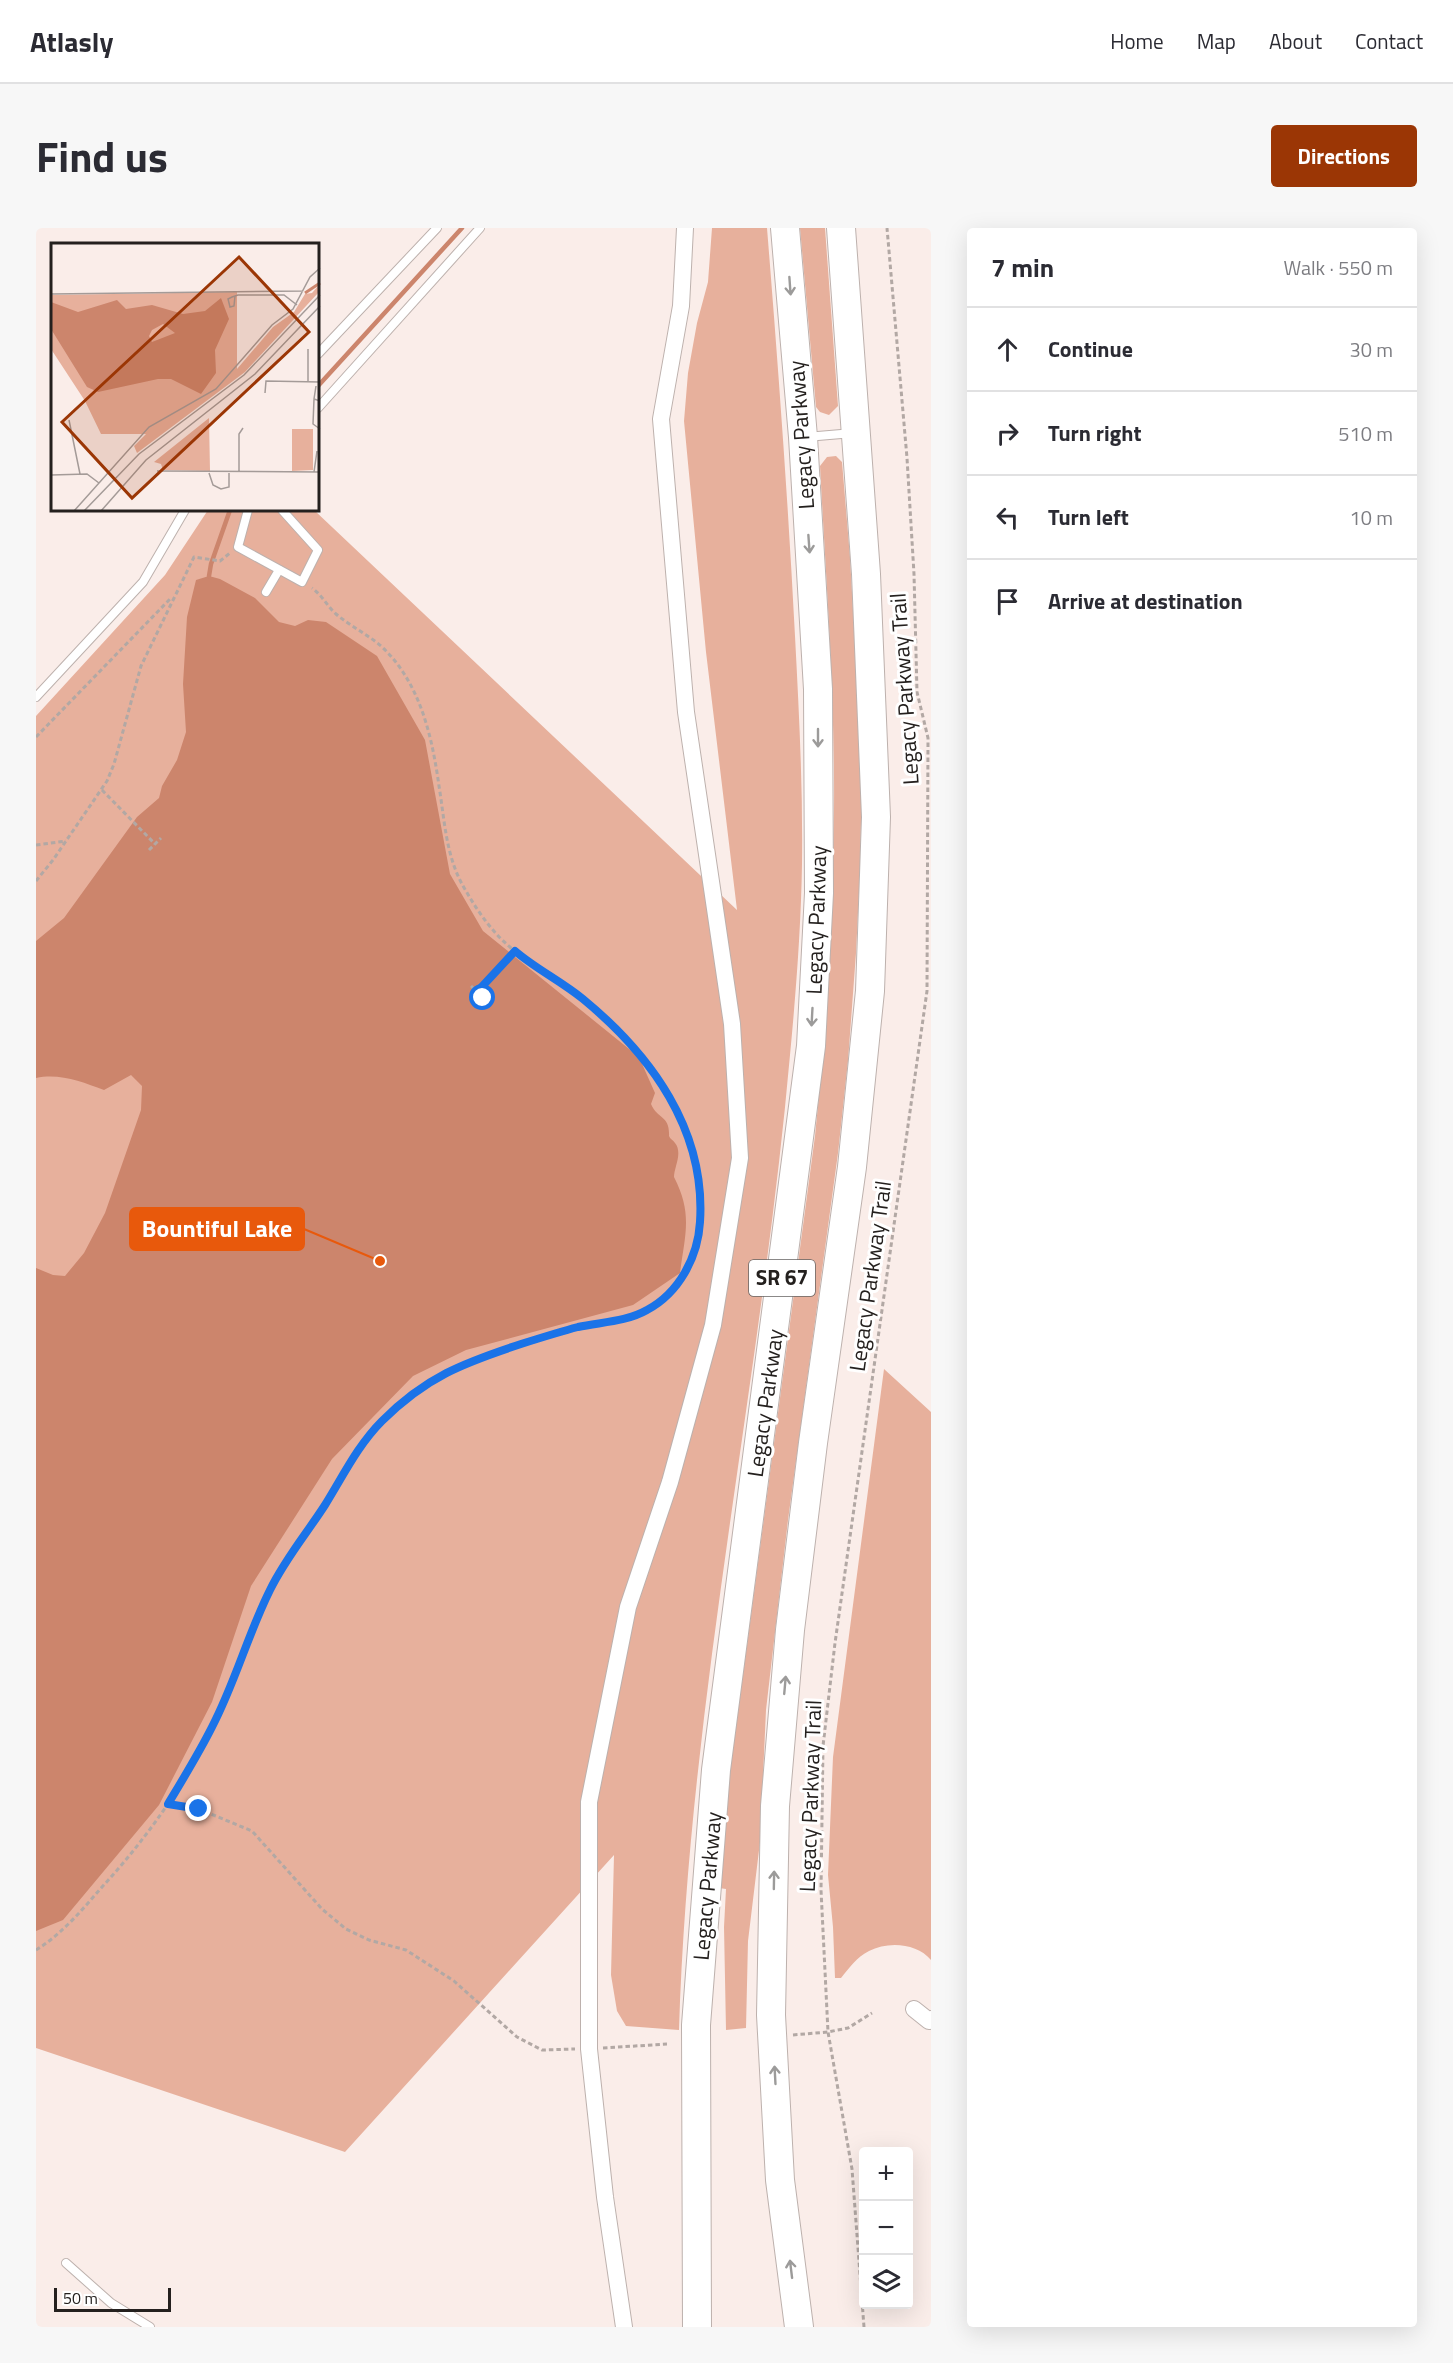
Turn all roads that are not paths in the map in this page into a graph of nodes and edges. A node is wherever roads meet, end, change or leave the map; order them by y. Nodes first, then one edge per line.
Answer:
1 (437, 228) edge
2 (480, 228) edge
3 (685, 228) edge
4 (785, 228) edge
5 (841, 228) edge
6 (320, 352) edge
7 (320, 406) edge
8 (856, 433) junction
9 (802, 437) junction
10 (184, 512) edge
11 (247, 512) edge
12 (284, 512) edge
13 (279, 570) junction
14 (266, 592) dead end
15 (36, 697) edge
16 (915, 2009) dead end
17 (931, 2019) edge
18 (66, 2263) dead end
19 (150, 2327) edge
20 (624, 2327) edge
21 (697, 2327) edge
22 (799, 2327) edge

1 - 6 lane
2 - 7 lane
3 - 20 street
4 -> 9 highway, Legacy Parkway / SR 67
5 - 8 highway, SR 67
8 - 9 lane
22 -> 8 highway, SR 67
9 -> 21 highway, Legacy Parkway / SR 67
10 - 15 lane
11 - 13 lane
12 - 13 lane
13 - 14 lane
16 - 17 street
18 - 19 lane

